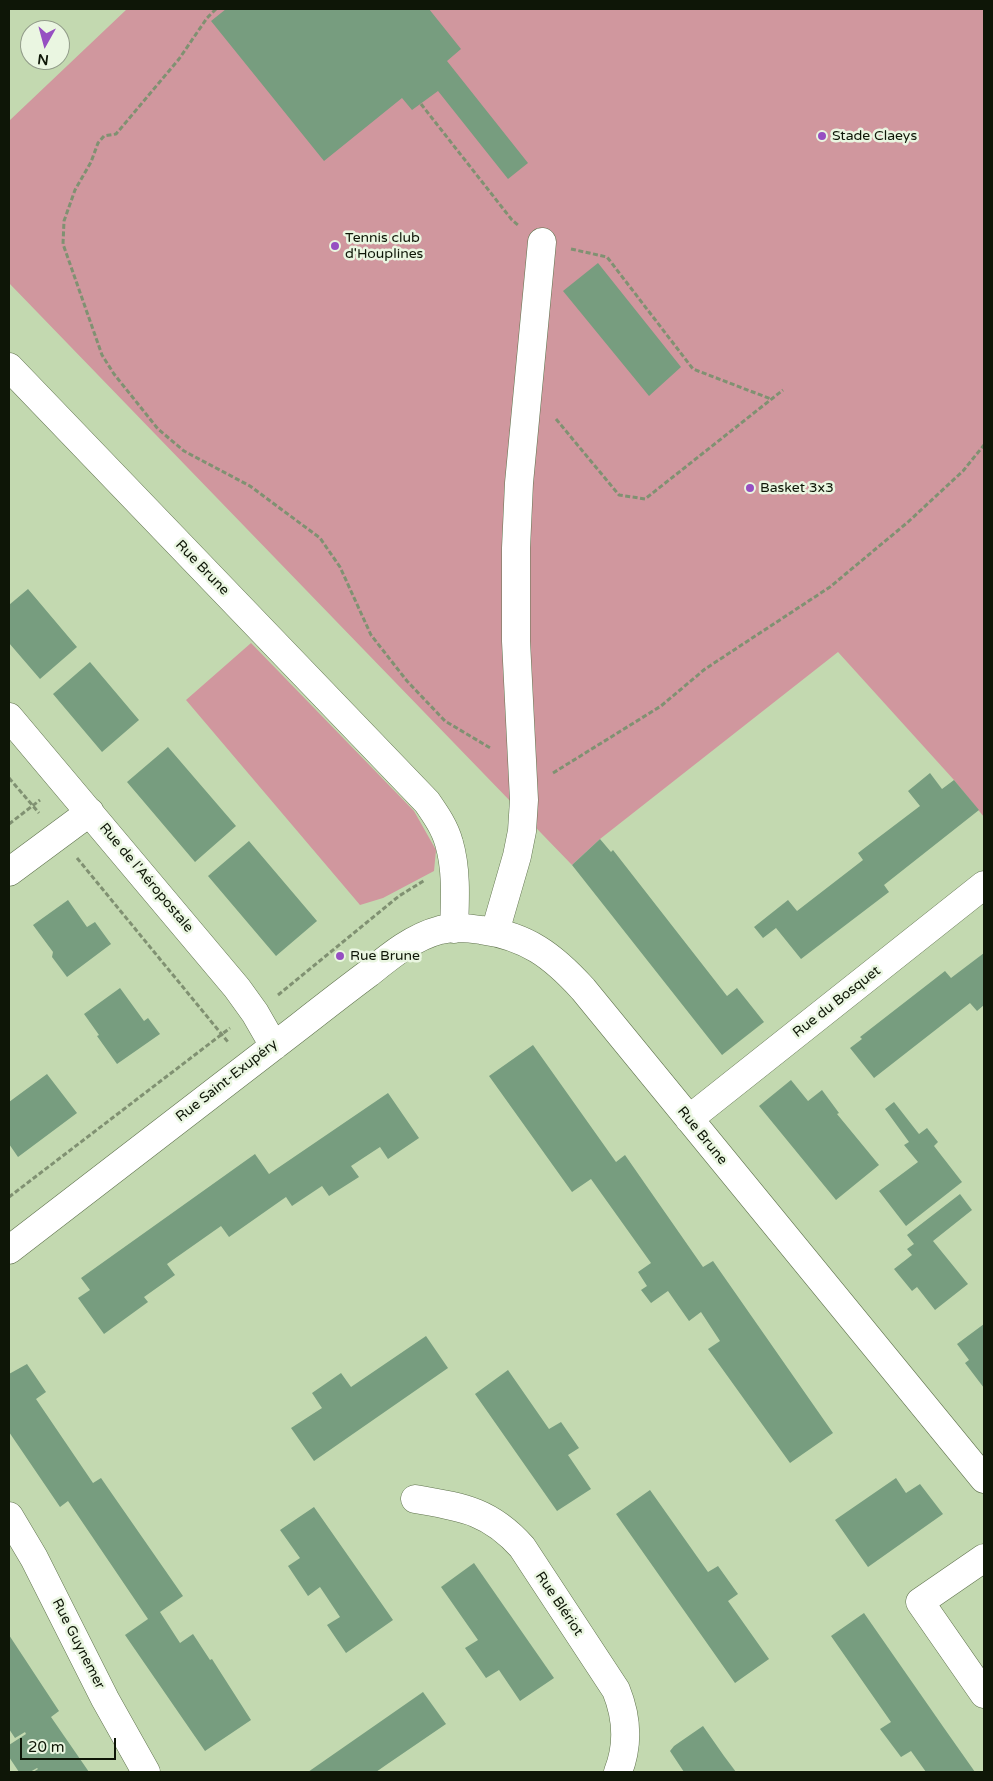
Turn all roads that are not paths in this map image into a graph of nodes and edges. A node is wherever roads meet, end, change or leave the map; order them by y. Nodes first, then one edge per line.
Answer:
1 (542, 242) road end
2 (9, 367) edge
3 (9, 717) edge
4 (90, 812) junction
5 (9, 872) edge
6 (984, 885) edge
7 (454, 929) junction
8 (495, 932) junction
9 (274, 1046) junction
10 (689, 1119) junction
11 (9, 1250) edge
12 (984, 1478) edge
13 (415, 1499) dead end
14 (9, 1516) edge
15 (984, 1558) edge
16 (984, 1694) edge
17 (146, 1772) edge
18 (618, 1772) edge

1 - 8 street
2 - 7 street, Rue Brune
3 - 4 street, Rue de l'Aéropostale
4 - 5 street
4 - 9 street, Rue de l'Aéropostale
6 - 10 street, Rue du Bosquet
7 - 8 street, Rue Brune
7 - 9 street, Rue Saint-Exupéry
8 - 10 street, Rue Brune
9 - 11 street, Rue Saint-Exupéry
10 - 12 street, Rue Brune
13 - 18 street, Rue Blériot
14 - 17 street, Rue Guynemer
15 - 16 street

